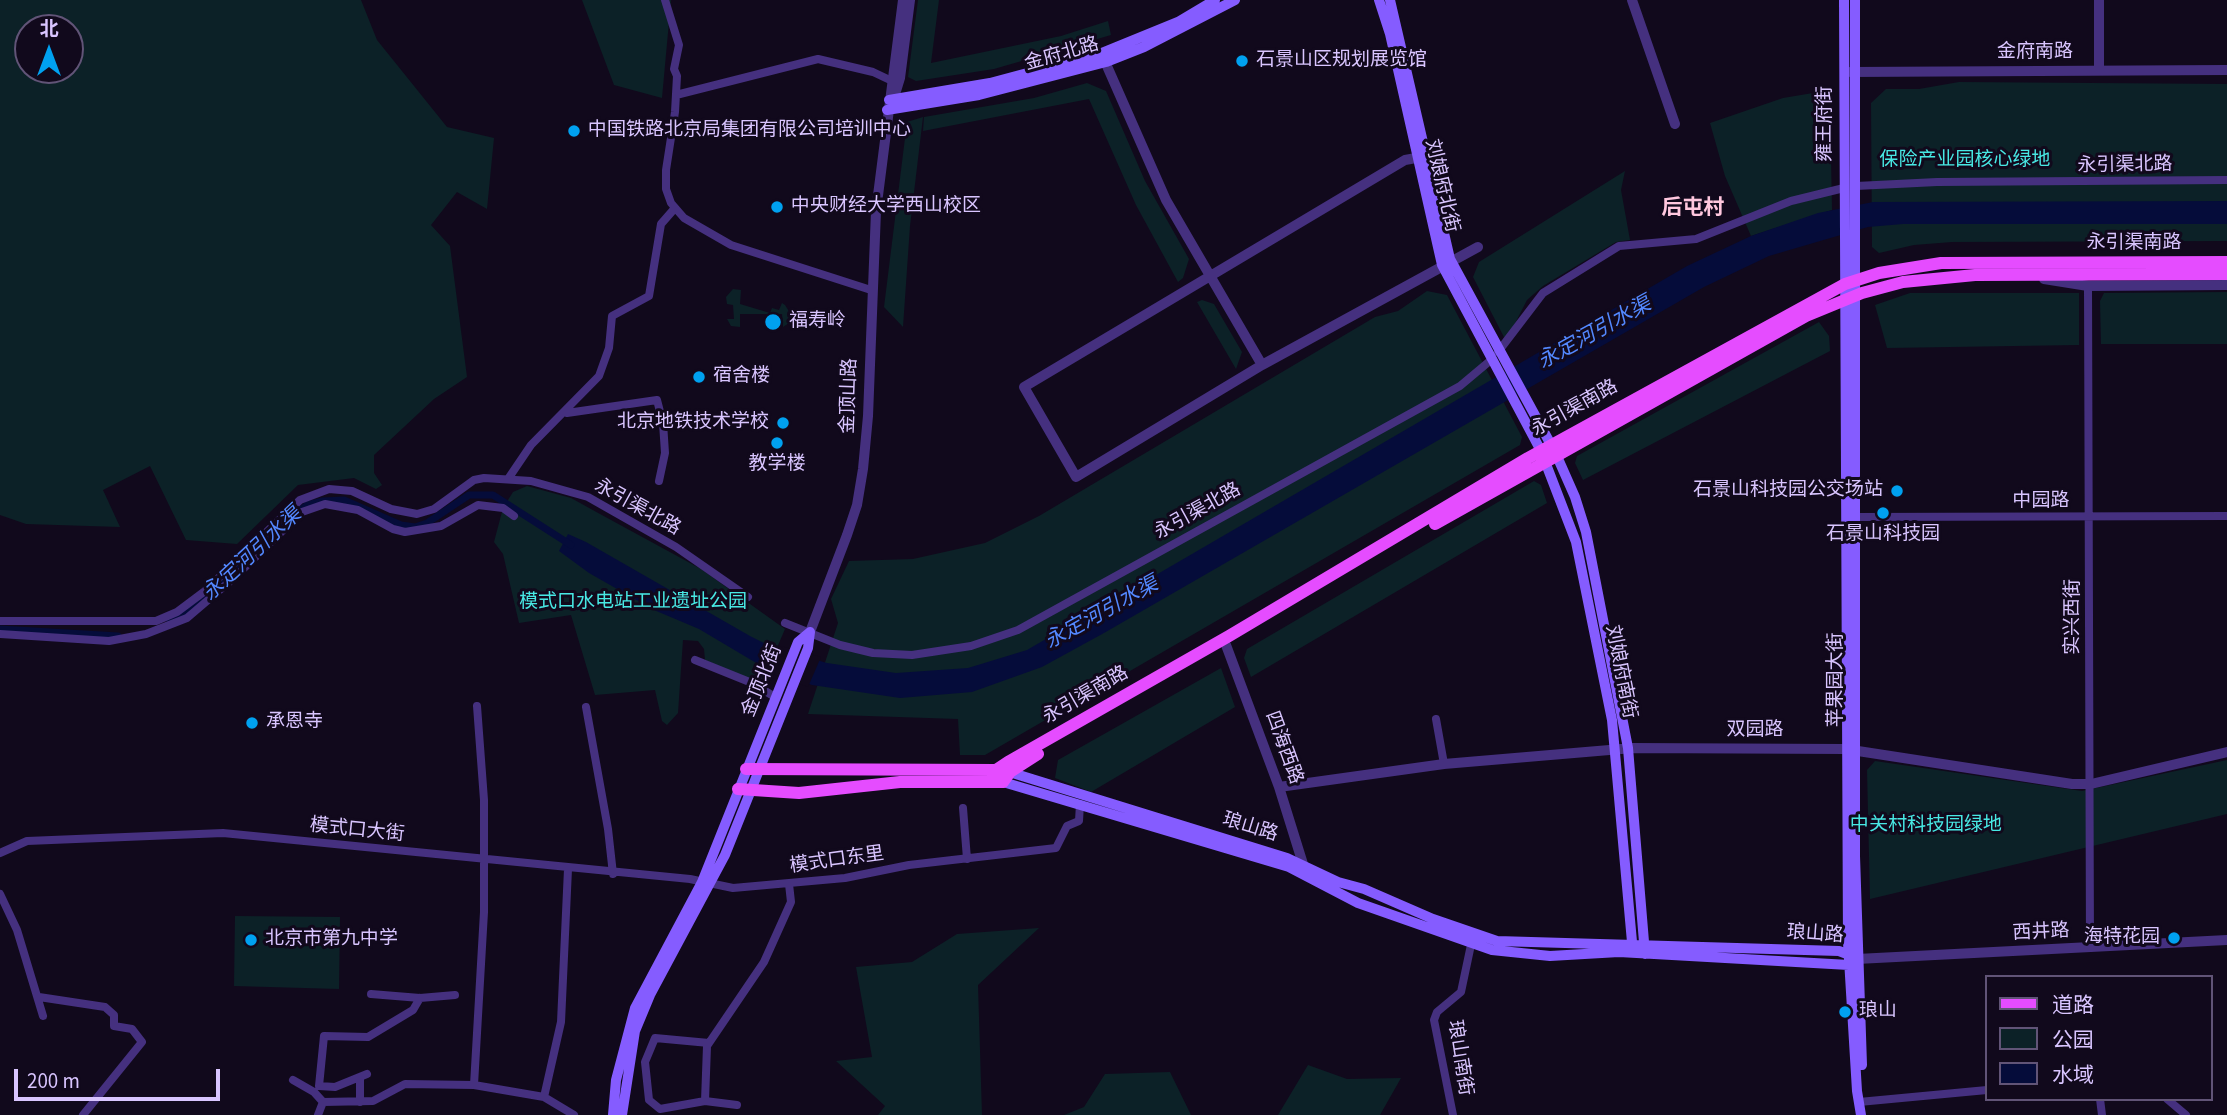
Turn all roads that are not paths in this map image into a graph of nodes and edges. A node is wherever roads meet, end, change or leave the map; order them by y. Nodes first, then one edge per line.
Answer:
1 (665, 0) edge
2 (903, 0) edge
3 (910, 0) edge
4 (1215, 0) edge
5 (1235, 0) edge
6 (1379, 0) edge
7 (1390, 0) edge
8 (1632, 0) edge
9 (1844, 0) edge
10 (1855, 0) edge
11 (2099, 0) edge
12 (1104, 58) junction
13 (2099, 69) junction
14 (2227, 70) edge
15 (1856, 71) junction
16 (1843, 72) junction
17 (892, 81) junction
18 (676, 95) junction
19 (890, 103) junction
20 (1675, 124) dead end
21 (1416, 158) junction
22 (2227, 180) edge
23 (1856, 188) junction
24 (1844, 190) junction
25 (675, 208) junction
26 (1478, 247) dead end
27 (1850, 248) junction
28 (1446, 262) junction
29 (2227, 262) edge
30 (2227, 274) edge
31 (2027, 275) junction
32 (1211, 278) junction
33 (1850, 282) junction
34 (2227, 285) edge
35 (2088, 286) junction
36 (871, 290) junction
37 (1850, 297) junction
38 (1850, 326) junction
39 (1497, 362) junction
40 (1262, 365) junction
41 (564, 414) junction
42 (1548, 453) junction
43 (508, 479) junction
44 (659, 481) dead end
45 (514, 516) dead end
46 (2227, 516) edge
47 (1855, 517) junction
48 (2090, 517) junction
49 (748, 597) dead end
50 (0, 621) edge
51 (785, 623) dead end
52 (810, 632) junction
53 (0, 634) edge
54 (1226, 645) junction
55 (695, 660) dead end
56 (785, 688) junction
57 (775, 697) junction
58 (477, 706) dead end
59 (586, 707) dead end
60 (1436, 719) dead end
61 (1628, 748) junction
62 (1615, 749) junction
63 (1850, 750) junction
64 (2227, 752) edge
65 (1444, 764) junction
66 (996, 769) junction
67 (752, 770) junction
68 (1007, 777) junction
69 (2091, 784) junction
70 (1279, 787) junction
71 (743, 791) junction
72 (1080, 804) junction
73 (963, 808) dead end
74 (0, 853) edge
75 (967, 859) junction
76 (484, 861) junction
77 (1303, 864) junction
78 (568, 869) junction
79 (613, 874) junction
80 (707, 883) junction
81 (789, 884) junction
82 (0, 894) edge
83 (1473, 939) junction
84 (2227, 940) edge
85 (2090, 948) junction
86 (1639, 949) junction
87 (1852, 959) junction
88 (371, 994) dead end
89 (455, 995) dead end
90 (38, 997) junction
91 (421, 998) junction
92 (43, 1016) dead end
93 (709, 1043) junction
94 (293, 1080) dead end
95 (474, 1085) junction
96 (1986, 1090) edge
97 (544, 1097) junction
98 (705, 1101) junction
99 (1862, 1101) junction
100 (2168, 1101) edge
101 (323, 1102) junction
102 (360, 1102) junction
103 (737, 1105) dead end
104 (83, 1115) edge
105 (318, 1115) edge
106 (574, 1115) edge
107 (613, 1115) edge
108 (621, 1115) edge
109 (1453, 1115) edge
110 (1861, 1115) edge
111 (1867, 1115) edge
112 (2186, 1115) edge

1 - 18 street
2 - 17 street, 金顶山路
3 - 19 street, 金顶山路
4 - 12 main road, 金府北路
5 - 12 main road, 金府北路
6 - 21 main road, 刘娘府北街
7 - 28 main road, 刘娘府北街
8 - 20 street
9 - 16 main road, 雍王府街
10 - 15 main road, 雍王府街
11 - 13 street
12 - 19 main road, 金府北路
12 - 32 street
13 - 14 street, 金府南路
13 - 15 street, 金府南路
15 - 16 street, 金府南路
15 - 23 main road, 雍王府街
16 - 24 main road, 雍王府街
17 - 18 street
17 - 19 street, 金顶山路
18 - 25 street
19 - 36 street, 金顶山路
21 - 28 main road, 刘娘府北街
21 - 32 street
22 - 23 street, 永引渠北路
23 - 27 main road, 雍王府街
24 - 27 main road, 雍王府街
24 - 39 street, 永引渠北路
25 - 36 street
25 - 41 street
26 - 28 street
27 - 33 main road, 苹果园大街
28 - 39 main road, 刘娘府北街
28 - 40 street
29 - 33 main road, 永引渠南路
30 - 31 main road, 永引渠南路
31 - 35 street
31 - 37 main road, 永引渠南路
32 - 40 street
32 - 40 street
33 - 37 main road, 苹果园大街
33 - 42 main road, 永引渠南路
34 - 35 street
35 - 48 street, 实兴西街
36 - 52 street, 金顶山路
37 - 38 main road, 苹果园大街
37 - 42 main road, 永引渠南路
38 - 47 main road, 苹果园大街
38 - 63 main road, 苹果园大街
39 - 42 main road, 刘娘府北街
39 - 52 street, 永引渠北路
41 - 43 street
41 - 44 street
42 - 54 main road, 永引渠南路
42 - 61 main road, 刘娘府南街
42 - 62 main road, 刘娘府南街
42 - 66 main road, 永引渠南路
43 - 49 street, 永引渠北路
43 - 50 street, 永引渠北路
45 - 53 street
46 - 48 street, 中园路
47 - 48 street, 中园路
47 - 63 main road, 苹果园大街
48 - 69 street, 实兴西街
51 - 52 street, 永引渠北路
52 - 56 main road, 金顶北街
54 - 68 main road, 永引渠南路
54 - 70 street, 四海西路
55 - 57 street
56 - 57 main road, 金顶北街
56 - 67 main road, 金顶北街
57 - 67 main road, 金顶北街
58 - 76 street
59 - 79 street
60 - 65 street
61 - 62 street, 双园路
61 - 63 street, 双园路
61 - 86 main road, 刘娘府南街
62 - 65 street, 双园路
62 - 86 main road, 刘娘府南街
63 - 69 street, 双园路
63 - 87 main road, 苹果园大街
64 - 69 street, 双园路
65 - 70 street, 双园路
66 - 67 main road, 永引渠南路
66 - 68 main road
67 - 71 main road, 金顶北街
68 - 71 main road
68 - 72 main road, 琅山路
68 - 77 main road, 琅山路
69 - 85 street, 实兴西街
70 - 77 street, 四海西路
71 - 80 main road, 金顶北街
72 - 75 street, 模式口东里
72 - 83 main road, 琅山路
73 - 75 street
74 - 76 street, 模式口大街
75 - 81 street, 模式口东里
76 - 78 street, 模式口大街
76 - 95 street
77 - 83 main road, 琅山路
78 - 79 street, 模式口大街
78 - 97 street
79 - 80 street, 模式口大街
80 - 81 street, 模式口东里
80 - 107 main road, 金顶北街
80 - 108 main road, 金顶北街
81 - 93 street
82 - 90 street
83 - 86 main road, 琅山路
83 - 109 street, 琅山南街
84 - 85 street, 西井路
85 - 87 street, 西井路
86 - 87 main road, 琅山路
87 - 99 main road, 苹果园大街
88 - 91 street
89 - 91 street
90 - 92 street
90 - 104 street
91 - 102 street
93 - 98 street
93 - 98 street
94 - 101 street
95 - 97 street
95 - 102 street
96 - 99 street
97 - 106 street
98 - 103 street
99 - 110 main road, 苹果园大街
99 - 111 main road, 苹果园大街
100 - 112 street
101 - 102 street
101 - 105 street

